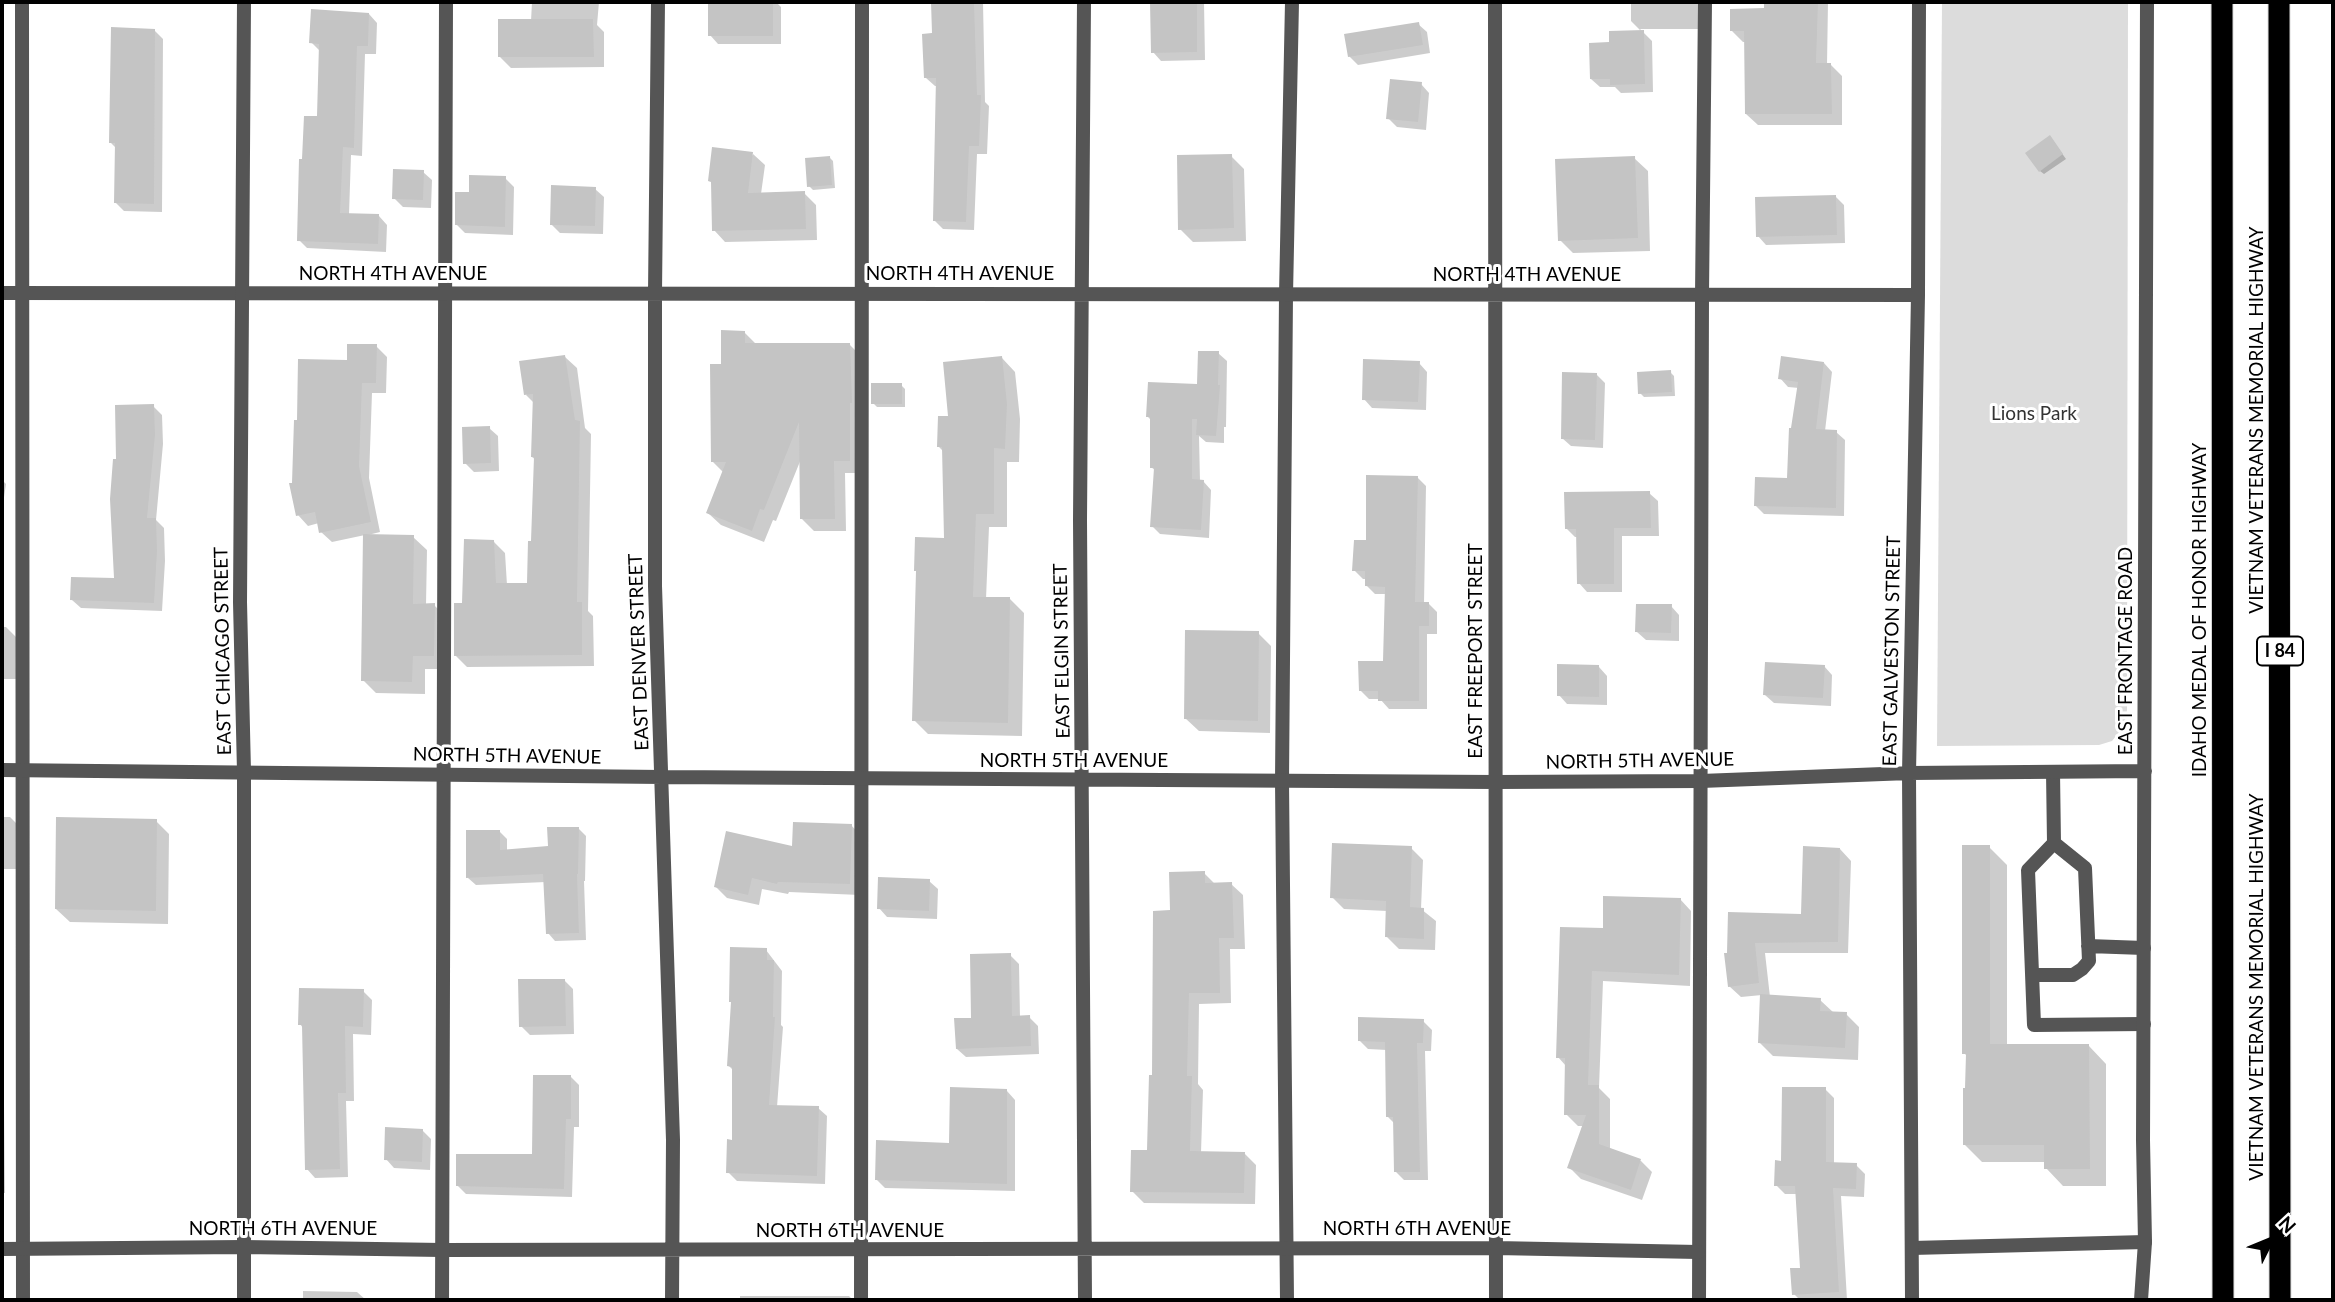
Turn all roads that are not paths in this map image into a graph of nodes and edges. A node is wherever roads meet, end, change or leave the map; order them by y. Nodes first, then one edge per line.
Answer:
1 (22, 2) edge
2 (244, 2) edge
3 (446, 2) edge
4 (658, 2) edge
5 (862, 2) edge
6 (1084, 2) edge
7 (1292, 2) edge
8 (1495, 2) edge
9 (1705, 2) edge
10 (1919, 2) edge
11 (2147, 2) edge
12 (2222, 2) edge
13 (2279, 2) edge
14 (2, 293) edge
15 (23, 293) junction
16 (242, 293) junction
17 (445, 293) junction
18 (655, 293) junction
19 (862, 294) junction
20 (1082, 294) junction
21 (1286, 295) junction
22 (1495, 295) junction
23 (1702, 295) junction
24 (1918, 295) junction
25 (2, 770) edge
26 (22, 771) junction
27 (2145, 771) junction
28 (244, 772) junction
29 (2053, 772) junction
30 (1909, 773) junction
31 (444, 774) junction
32 (662, 777) junction
33 (862, 779) junction
34 (1083, 780) junction
35 (1282, 781) junction
36 (1701, 781) junction
37 (1496, 782) junction
38 (2054, 843) junction
39 (2088, 946) junction
40 (2144, 948) junction
41 (2032, 975) junction
42 (2144, 1024) junction
43 (2221, 1219) junction
44 (2145, 1242) junction
45 (244, 1247) junction
46 (1496, 1248) junction
47 (1912, 1248) junction
48 (1288, 1249) junction
49 (2, 1250) edge
50 (23, 1250) junction
51 (442, 1250) junction
52 (673, 1250) junction
53 (861, 1250) junction
54 (1085, 1250) junction
55 (1698, 1252) junction
56 (2281, 1294) edge
57 (23, 1300) edge
58 (244, 1300) edge
59 (442, 1300) edge
60 (672, 1300) edge
61 (861, 1300) edge
62 (1085, 1300) edge
63 (1287, 1300) edge
64 (1496, 1300) edge
65 (1699, 1300) edge
66 (1912, 1300) edge
67 (2141, 1300) edge
68 (2211, 1300) edge
69 (2223, 1300) edge

1 - 15 street
2 - 16 street, EAST CHICAGO STREET
3 - 17 street
4 - 18 street, EAST DENVER STREET
5 - 19 street
6 - 20 street, EAST ELGIN STREET
7 - 21 street
8 - 22 street, EAST FREEPORT STREET
9 - 23 street
10 - 24 street, EAST GALVESTON STREET
11 - 27 street, EAST FRONTAGE ROAD
12 - 43 highway, IDAHO MEDAL OF HONOR HIGHWAY
13 - 56 highway, VIETNAM VETERANS MEMORIAL HIGHWAY / I 84
14 - 15 street, NORTH 4TH AVENUE
15 - 16 street, NORTH 4TH AVENUE
15 - 26 street
16 - 17 street, NORTH 4TH AVENUE
16 - 28 street, EAST CHICAGO STREET
17 - 18 street, NORTH 4TH AVENUE
17 - 31 street
18 - 19 street, NORTH 4TH AVENUE
18 - 32 street, EAST DENVER STREET
19 - 20 street, NORTH 4TH AVENUE
19 - 33 street
20 - 21 street, NORTH 4TH AVENUE
20 - 34 street, EAST ELGIN STREET
21 - 22 street, NORTH 4TH AVENUE
21 - 35 street
22 - 23 street, NORTH 4TH AVENUE
22 - 37 street, EAST FREEPORT STREET
23 - 24 street, NORTH 4TH AVENUE
23 - 36 street
24 - 30 street, EAST GALVESTON STREET
25 - 26 street, NORTH 5TH AVENUE
26 - 28 street, NORTH 5TH AVENUE
26 - 50 street
27 - 29 street, NORTH 5TH AVENUE
27 - 40 street, EAST FRONTAGE ROAD
28 - 31 street, NORTH 5TH AVENUE
28 - 45 street, EAST CHICAGO STREET
29 - 30 street, NORTH 5TH AVENUE
29 - 38 street
30 - 36 street, NORTH 5TH AVENUE
30 - 47 street, EAST GALVESTON STREET
31 - 32 street, NORTH 5TH AVENUE
31 - 51 street
32 - 33 street, NORTH 5TH AVENUE
32 - 52 street, EAST DENVER STREET
33 - 34 street, NORTH 5TH AVENUE
33 - 53 street
34 - 35 street, NORTH 5TH AVENUE
34 - 54 street, EAST ELGIN STREET
35 - 37 street, NORTH 5TH AVENUE
35 - 48 street
36 - 37 street, NORTH 5TH AVENUE
36 - 55 street
37 - 46 street, EAST FREEPORT STREET
38 - 39 street
38 - 41 street
39 - 40 street
39 - 41 street
40 - 42 street, EAST FRONTAGE ROAD
41 - 42 street
42 - 44 street, EAST FRONTAGE ROAD
43 - 68 highway
43 - 69 highway
44 - 47 street
44 - 67 street, EAST FRONTAGE ROAD
45 - 50 street, NORTH 6TH AVENUE
45 - 51 street, NORTH 6TH AVENUE
45 - 58 street, EAST CHICAGO STREET
46 - 48 street, NORTH 6TH AVENUE
46 - 55 street, NORTH 6TH AVENUE
46 - 64 street, EAST FREEPORT STREET
47 - 66 street, EAST GALVESTON STREET
48 - 54 street, NORTH 6TH AVENUE
48 - 63 street
49 - 50 street, NORTH 6TH AVENUE
50 - 57 street
51 - 52 street, NORTH 6TH AVENUE
51 - 59 street
52 - 53 street, NORTH 6TH AVENUE
52 - 60 street, EAST DENVER STREET
53 - 54 street, NORTH 6TH AVENUE
53 - 61 street
54 - 62 street, EAST ELGIN STREET
55 - 65 street

